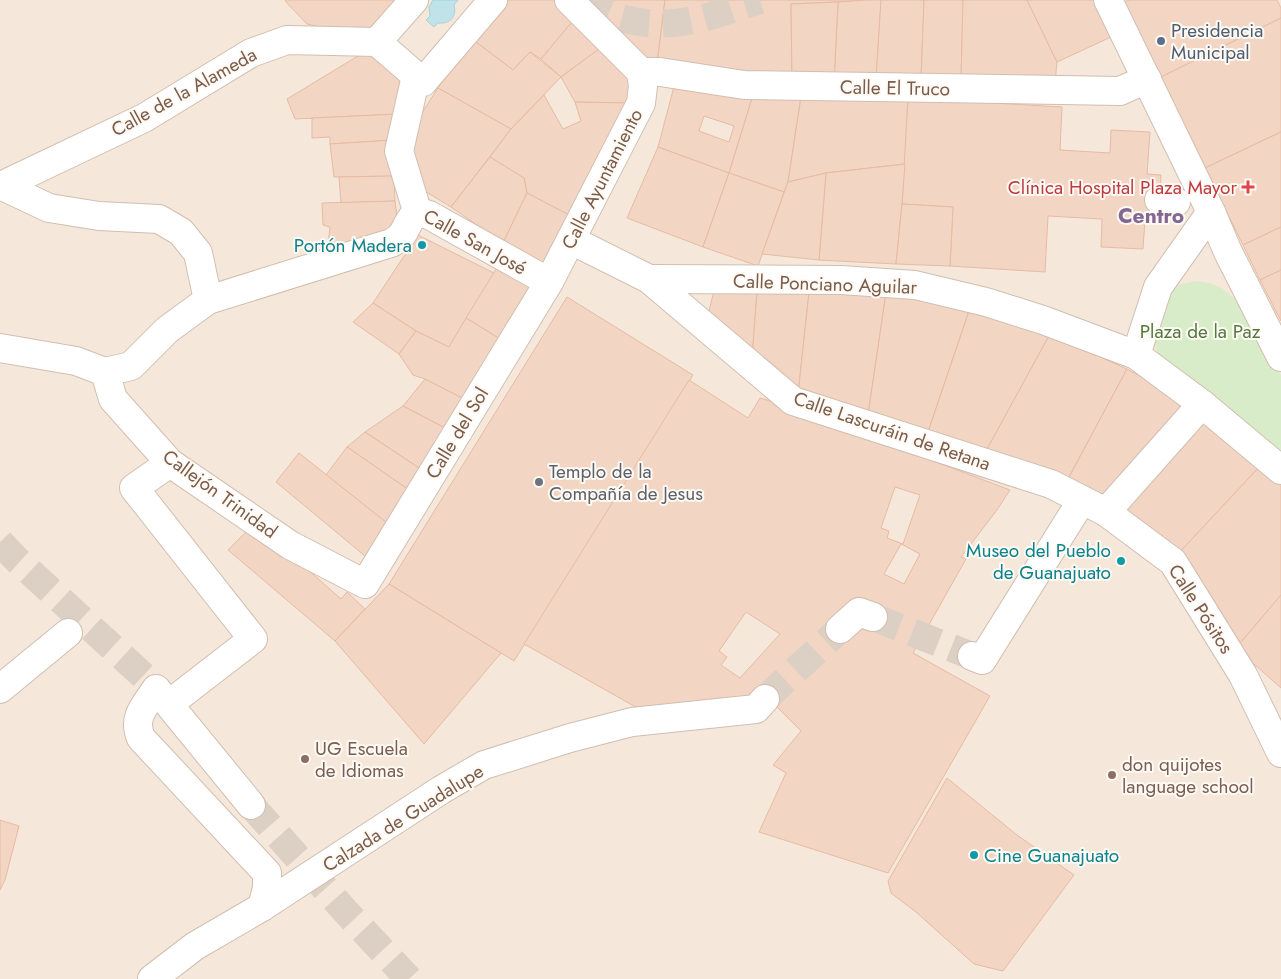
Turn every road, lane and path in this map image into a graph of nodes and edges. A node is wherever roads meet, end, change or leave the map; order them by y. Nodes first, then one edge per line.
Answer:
1 (414, 0) edge
2 (493, 0) edge
3 (569, 0) edge
4 (1108, 0) edge
5 (377, 42) junction
6 (641, 72) junction
7 (416, 76) junction
8 (1147, 80) junction
9 (0, 186) edge
10 (1211, 212) junction
11 (418, 214) junction
12 (571, 240) junction
13 (649, 279) junction
14 (549, 282) junction
15 (208, 300) junction
16 (0, 348) edge
17 (1136, 356) junction
18 (1281, 357) edge
19 (105, 372) junction
20 (1202, 404) junction
21 (170, 462) junction
22 (1281, 470) edge
23 (1094, 506) junction
24 (365, 584) joint
25 (68, 633) dead end
26 (977, 658) dead end
27 (1243, 675) junction
28 (0, 689) edge
29 (159, 692) junction
30 (765, 699) tunnel mouth
31 (1281, 705) edge
32 (1281, 753) edge
33 (251, 805) tunnel mouth
34 (262, 907) junction
35 (152, 979) edge

1 - 5 street
2 - 7 street
3 - 6 street
4 - 8 street
5 - 7 street
5 - 9 street, Calle de la Alameda
6 - 8 street, Calle El Truco
6 - 12 street, Calle Ayuntamiento
7 - 11 street, Calle San José
8 - 10 street
9 - 15 street
10 - 17 street
10 - 18 street
11 - 14 street, Calle San José
11 - 15 street
12 - 13 street
12 - 14 street, Calle Ayuntamiento
13 - 17 street, Calle Ponciano Aguilar
13 - 23 street, Calle Lascuráin de Retana
14 - 24 street, Calle del Sol
15 - 19 street
16 - 19 street
17 - 20 street, Calle Ponciano Aguilar
19 - 21 street, Callejón Trinidad
20 - 22 street, Calle Ponciano Aguilar
20 - 23 street
21 - 24 street, Callejón Trinidad
21 - 29 street
23 - 26 street
23 - 27 street, Calle Pósitos
25 - 28 street
27 - 31 street
27 - 32 street, Calle Pósitos
29 - 33 street
29 - 34 street
30 - 34 street, Calzada de Guadalupe
34 - 35 street, Calzada de Guadalupe

